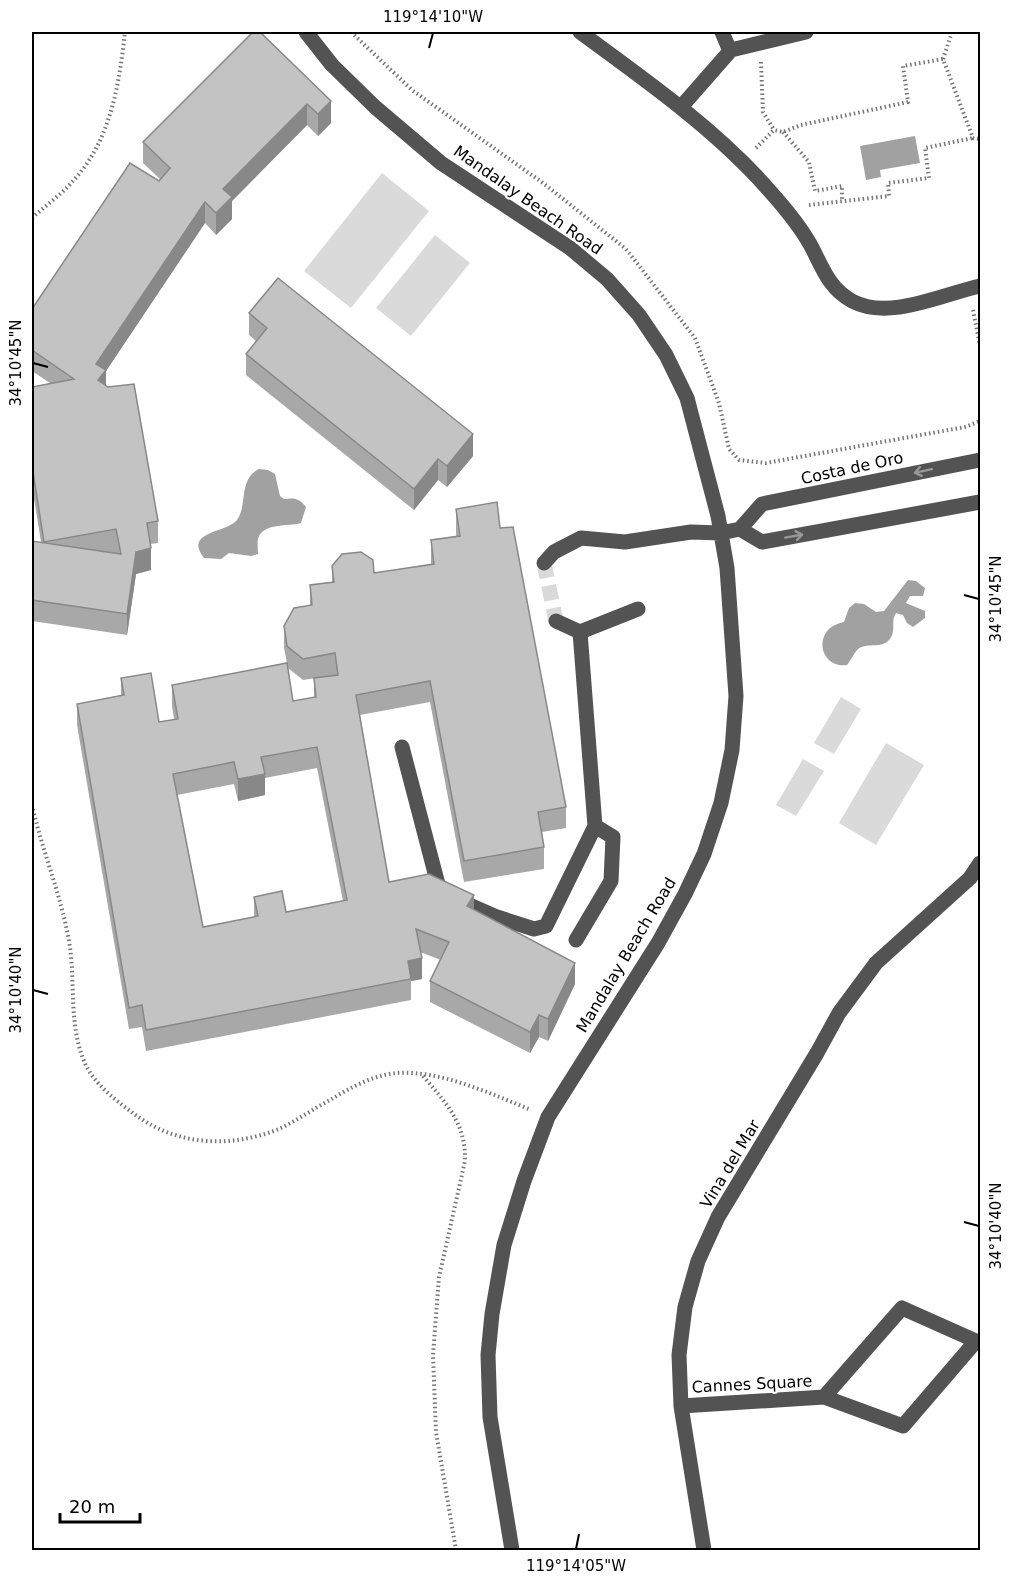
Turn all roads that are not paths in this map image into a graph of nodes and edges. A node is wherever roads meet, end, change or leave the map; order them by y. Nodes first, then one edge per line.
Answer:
1 (306, 32) edge
2 (580, 32) edge
3 (722, 32) edge
4 (806, 32) edge
5 (730, 51) junction
6 (681, 107) junction
7 (981, 286) edge
8 (981, 460) edge
9 (981, 502) edge
10 (740, 529) junction
11 (721, 533) junction
12 (544, 563) dead end
13 (638, 609) dead end
14 (556, 621) dead end
15 (580, 632) junction
16 (402, 747) dead end
17 (595, 826) junction
18 (981, 862) edge
19 (576, 940) dead end
20 (824, 1398) junction
21 (681, 1406) junction
22 (512, 1551) edge
23 (704, 1551) edge

1 - 11 street, Mandalay Beach Road
2 - 6 street
3 - 5 street
4 - 5 street
5 - 6 street
6 - 7 street
8 -> 10 street, Costa de Oro
10 -> 9 street
10 - 11 street
11 - 12 street
11 - 22 street, Mandalay Beach Road
13 - 15 street
14 - 15 street
15 - 17 street
16 - 17 street
17 - 19 street
18 - 21 street, Vina del Mar
20 - 20 street, Cannes Square
20 - 21 street, Cannes Square
21 - 23 street, Vina del Mar

